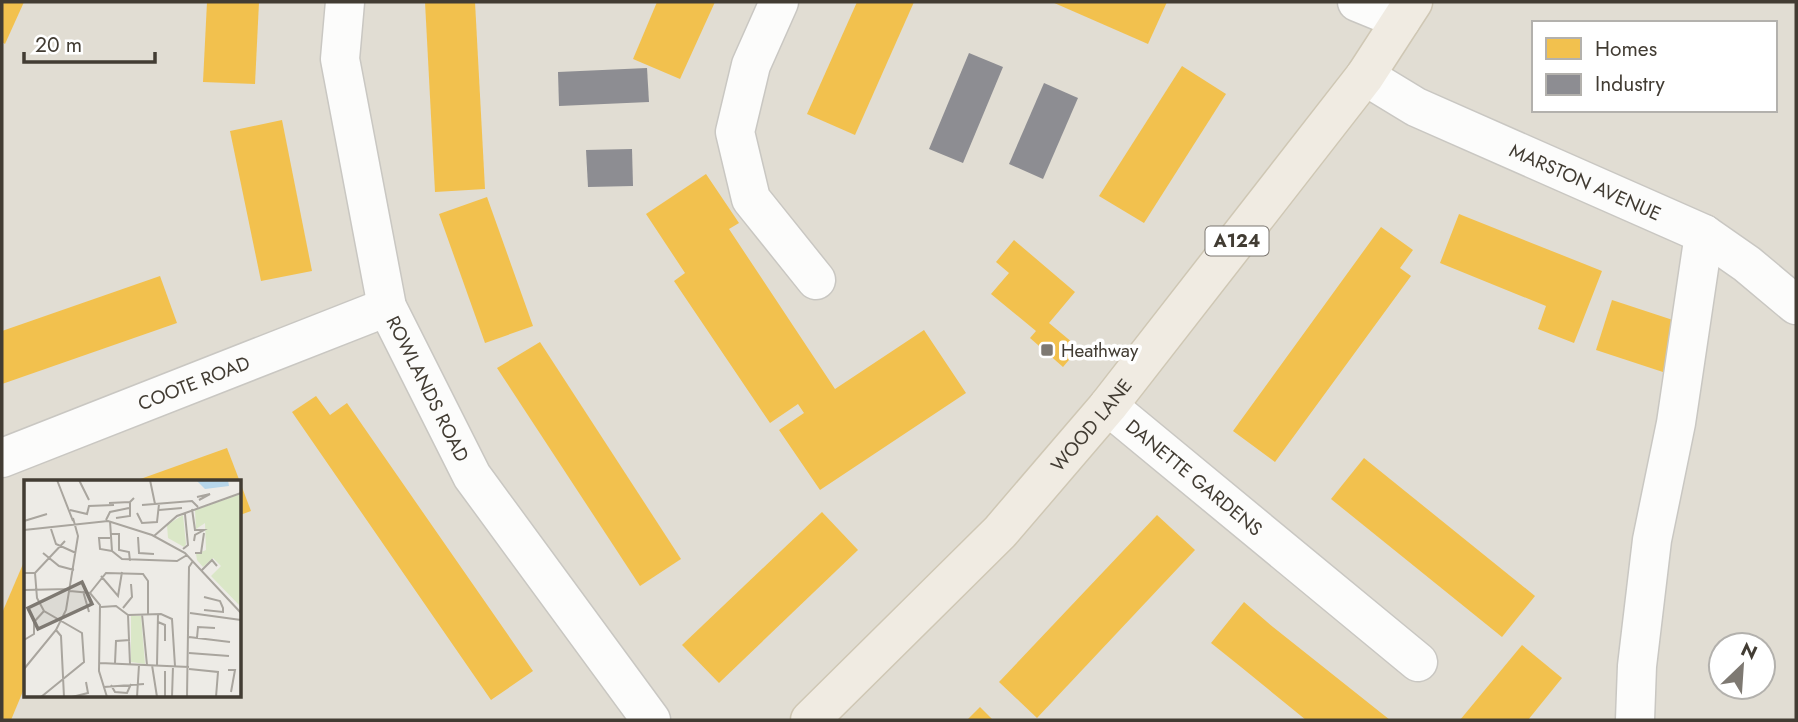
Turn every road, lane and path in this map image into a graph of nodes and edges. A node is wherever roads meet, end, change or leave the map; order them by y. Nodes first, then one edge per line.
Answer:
1 (345, 2) edge
2 (779, 2) edge
3 (1357, 2) edge
4 (1407, 11) edge
5 (1365, 76) junction
6 (1704, 234) junction
7 (816, 280) dead end
8 (1796, 305) edge
9 (387, 307) junction
10 (1108, 406) junction
11 (2, 458) edge
12 (1418, 662) dead end
13 (651, 720) edge
14 (810, 720) edge
15 (1635, 720) edge

1 - 9 street, ROWLANDS ROAD
2 - 7 street
3 - 4 street
4 - 5 main road, WOOD LANE / A124
5 - 6 street, MARSTON AVENUE
5 - 10 main road, WOOD LANE / A124
6 - 8 street, MARSTON AVENUE
6 - 15 street
9 - 11 street, COOTE ROAD
9 - 13 street, ROWLANDS ROAD
10 - 12 street, DANETTE GARDENS
10 - 14 main road, WOOD LANE / A124

